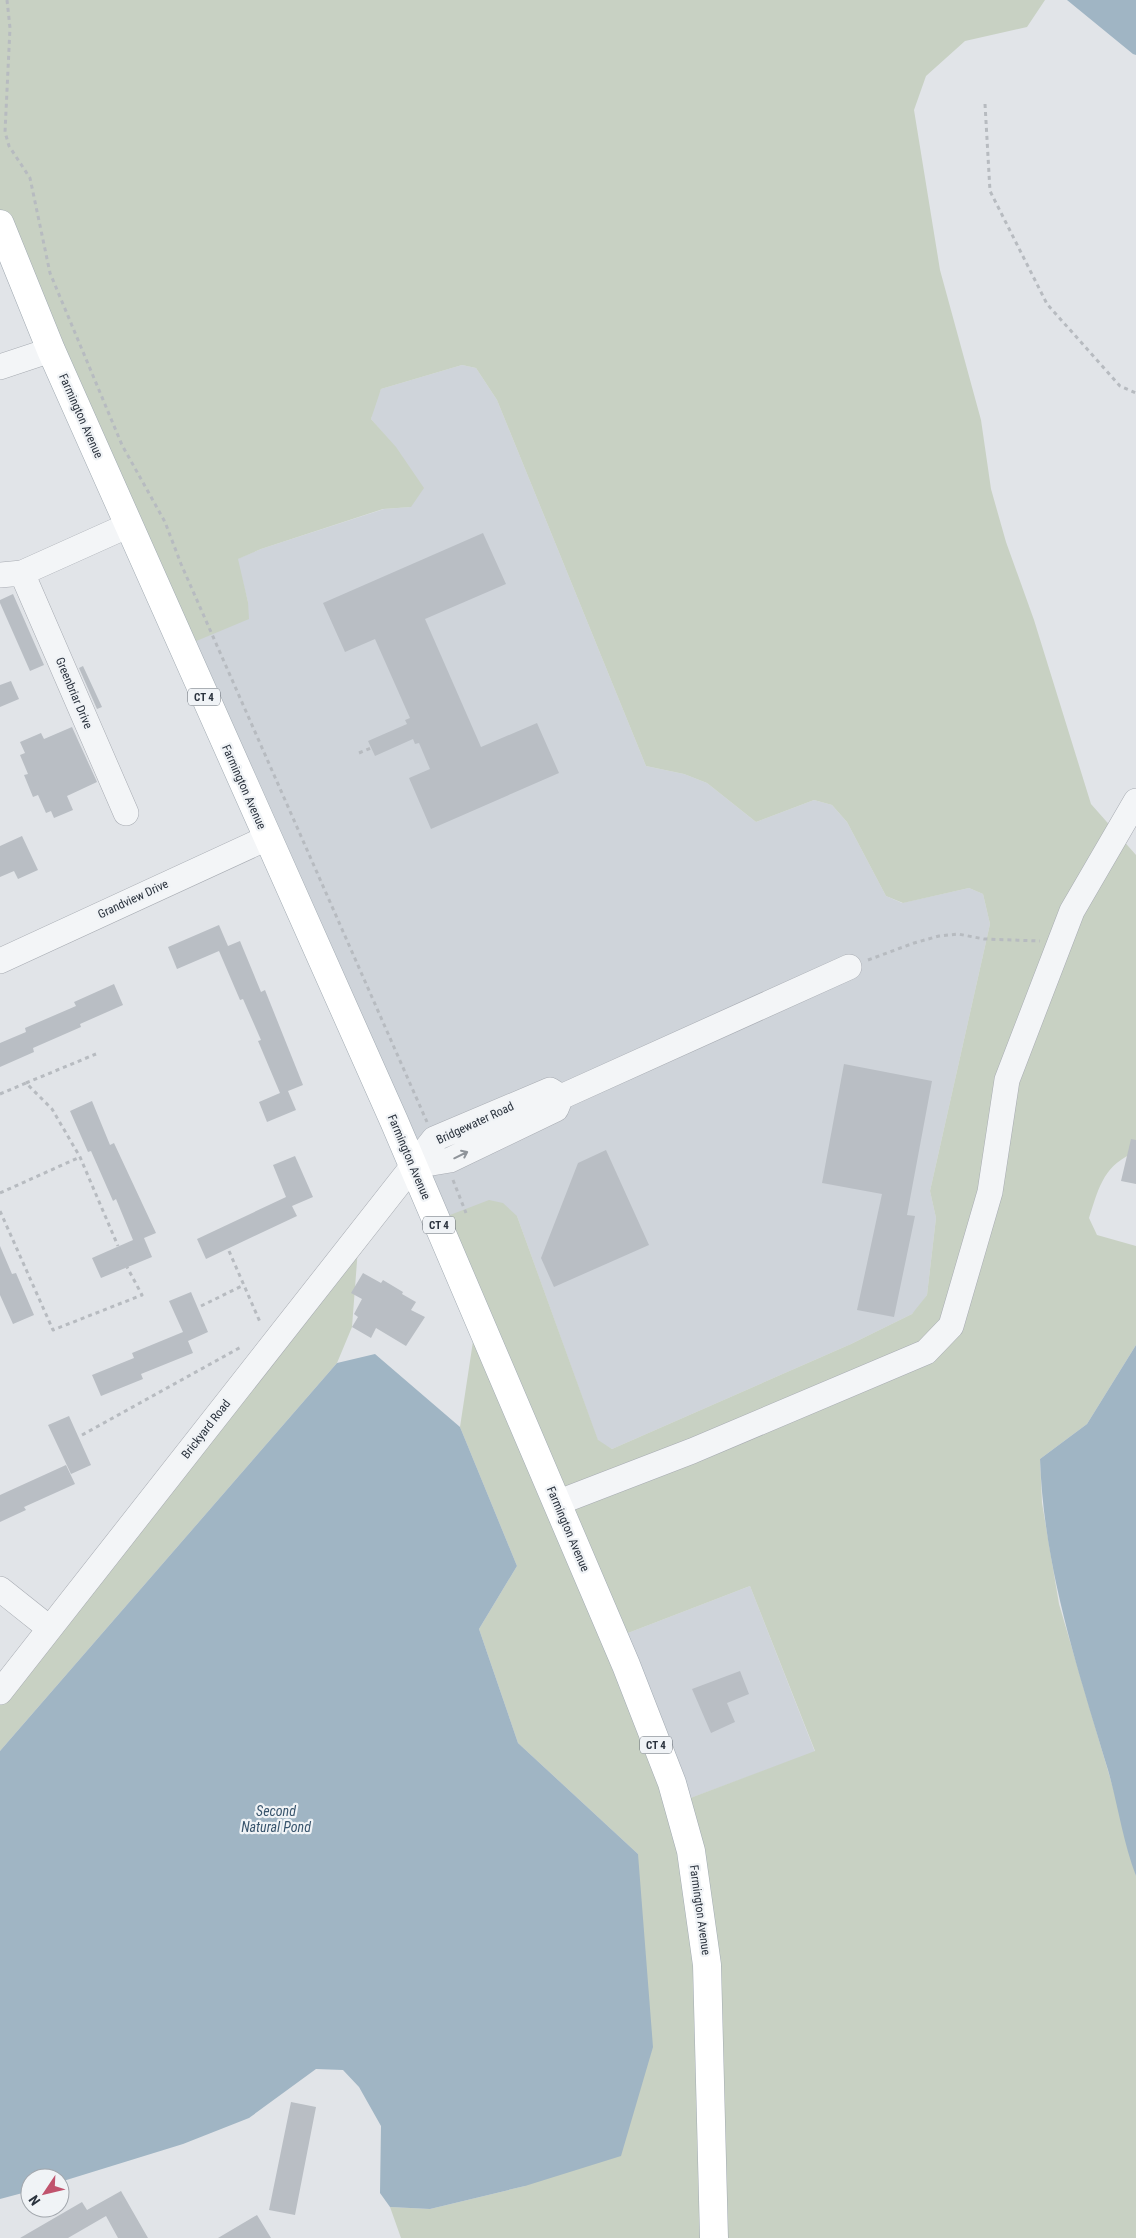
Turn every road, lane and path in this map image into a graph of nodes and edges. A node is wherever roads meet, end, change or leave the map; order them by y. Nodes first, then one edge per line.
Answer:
1 (7, 0) edge
2 (985, 104) dead end
3 (0, 224) edge
4 (51, 350) junction
5 (0, 367) edge
6 (1136, 393) edge
7 (128, 525) junction
8 (11, 574) edge
9 (372, 748) dead end
10 (359, 753) dead end
11 (1136, 801) edge
12 (126, 813) dead end
13 (267, 838) junction
14 (1060, 941) junction
15 (0, 961) edge
16 (849, 967) joint
17 (96, 1054) dead end
18 (26, 1083) junction
19 (0, 1094) edge
20 (428, 1125) dead end
21 (80, 1157) junction
22 (414, 1166) junction
23 (450, 1176) dead end
24 (0, 1193) edge
25 (0, 1211) edge
26 (466, 1213) dead end
27 (118, 1246) dead end
28 (229, 1251) dead end
29 (127, 1267) dead end
30 (244, 1285) junction
31 (201, 1306) dead end
32 (260, 1322) dead end
33 (241, 1347) dead end
34 (82, 1435) dead end
35 (557, 1503) junction
36 (0, 1589) edge
37 (49, 1628) junction
38 (0, 1692) edge
39 (714, 2238) edge

1 - 20 path
2 - 6 path
3 - 4 main road, Farmington Avenue / CT 4
4 - 5 street
4 - 7 main road, Farmington Avenue / CT 4
7 - 8 street, Greenbriar Drive
7 - 13 main road, Farmington Avenue / CT 4
8 - 12 street, Greenbriar Drive
9 - 10 path
11 - 14 street
13 - 15 street, Grandview Drive
13 - 22 main road, Farmington Avenue / CT 4
14 - 16 path
14 - 35 street
16 - 22 street, Bridgewater Road
17 - 18 path
18 - 19 path
18 - 21 path
21 - 24 path
21 - 27 path
22 - 35 main road, Farmington Avenue / CT 4
22 - 37 street, Brickyard Road
23 - 26 path
25 - 29 path
28 - 30 path
30 - 31 path
30 - 32 path
33 - 34 path
35 - 39 main road, Farmington Avenue / CT 4
36 - 37 street
37 - 38 street, Brickyard Road

